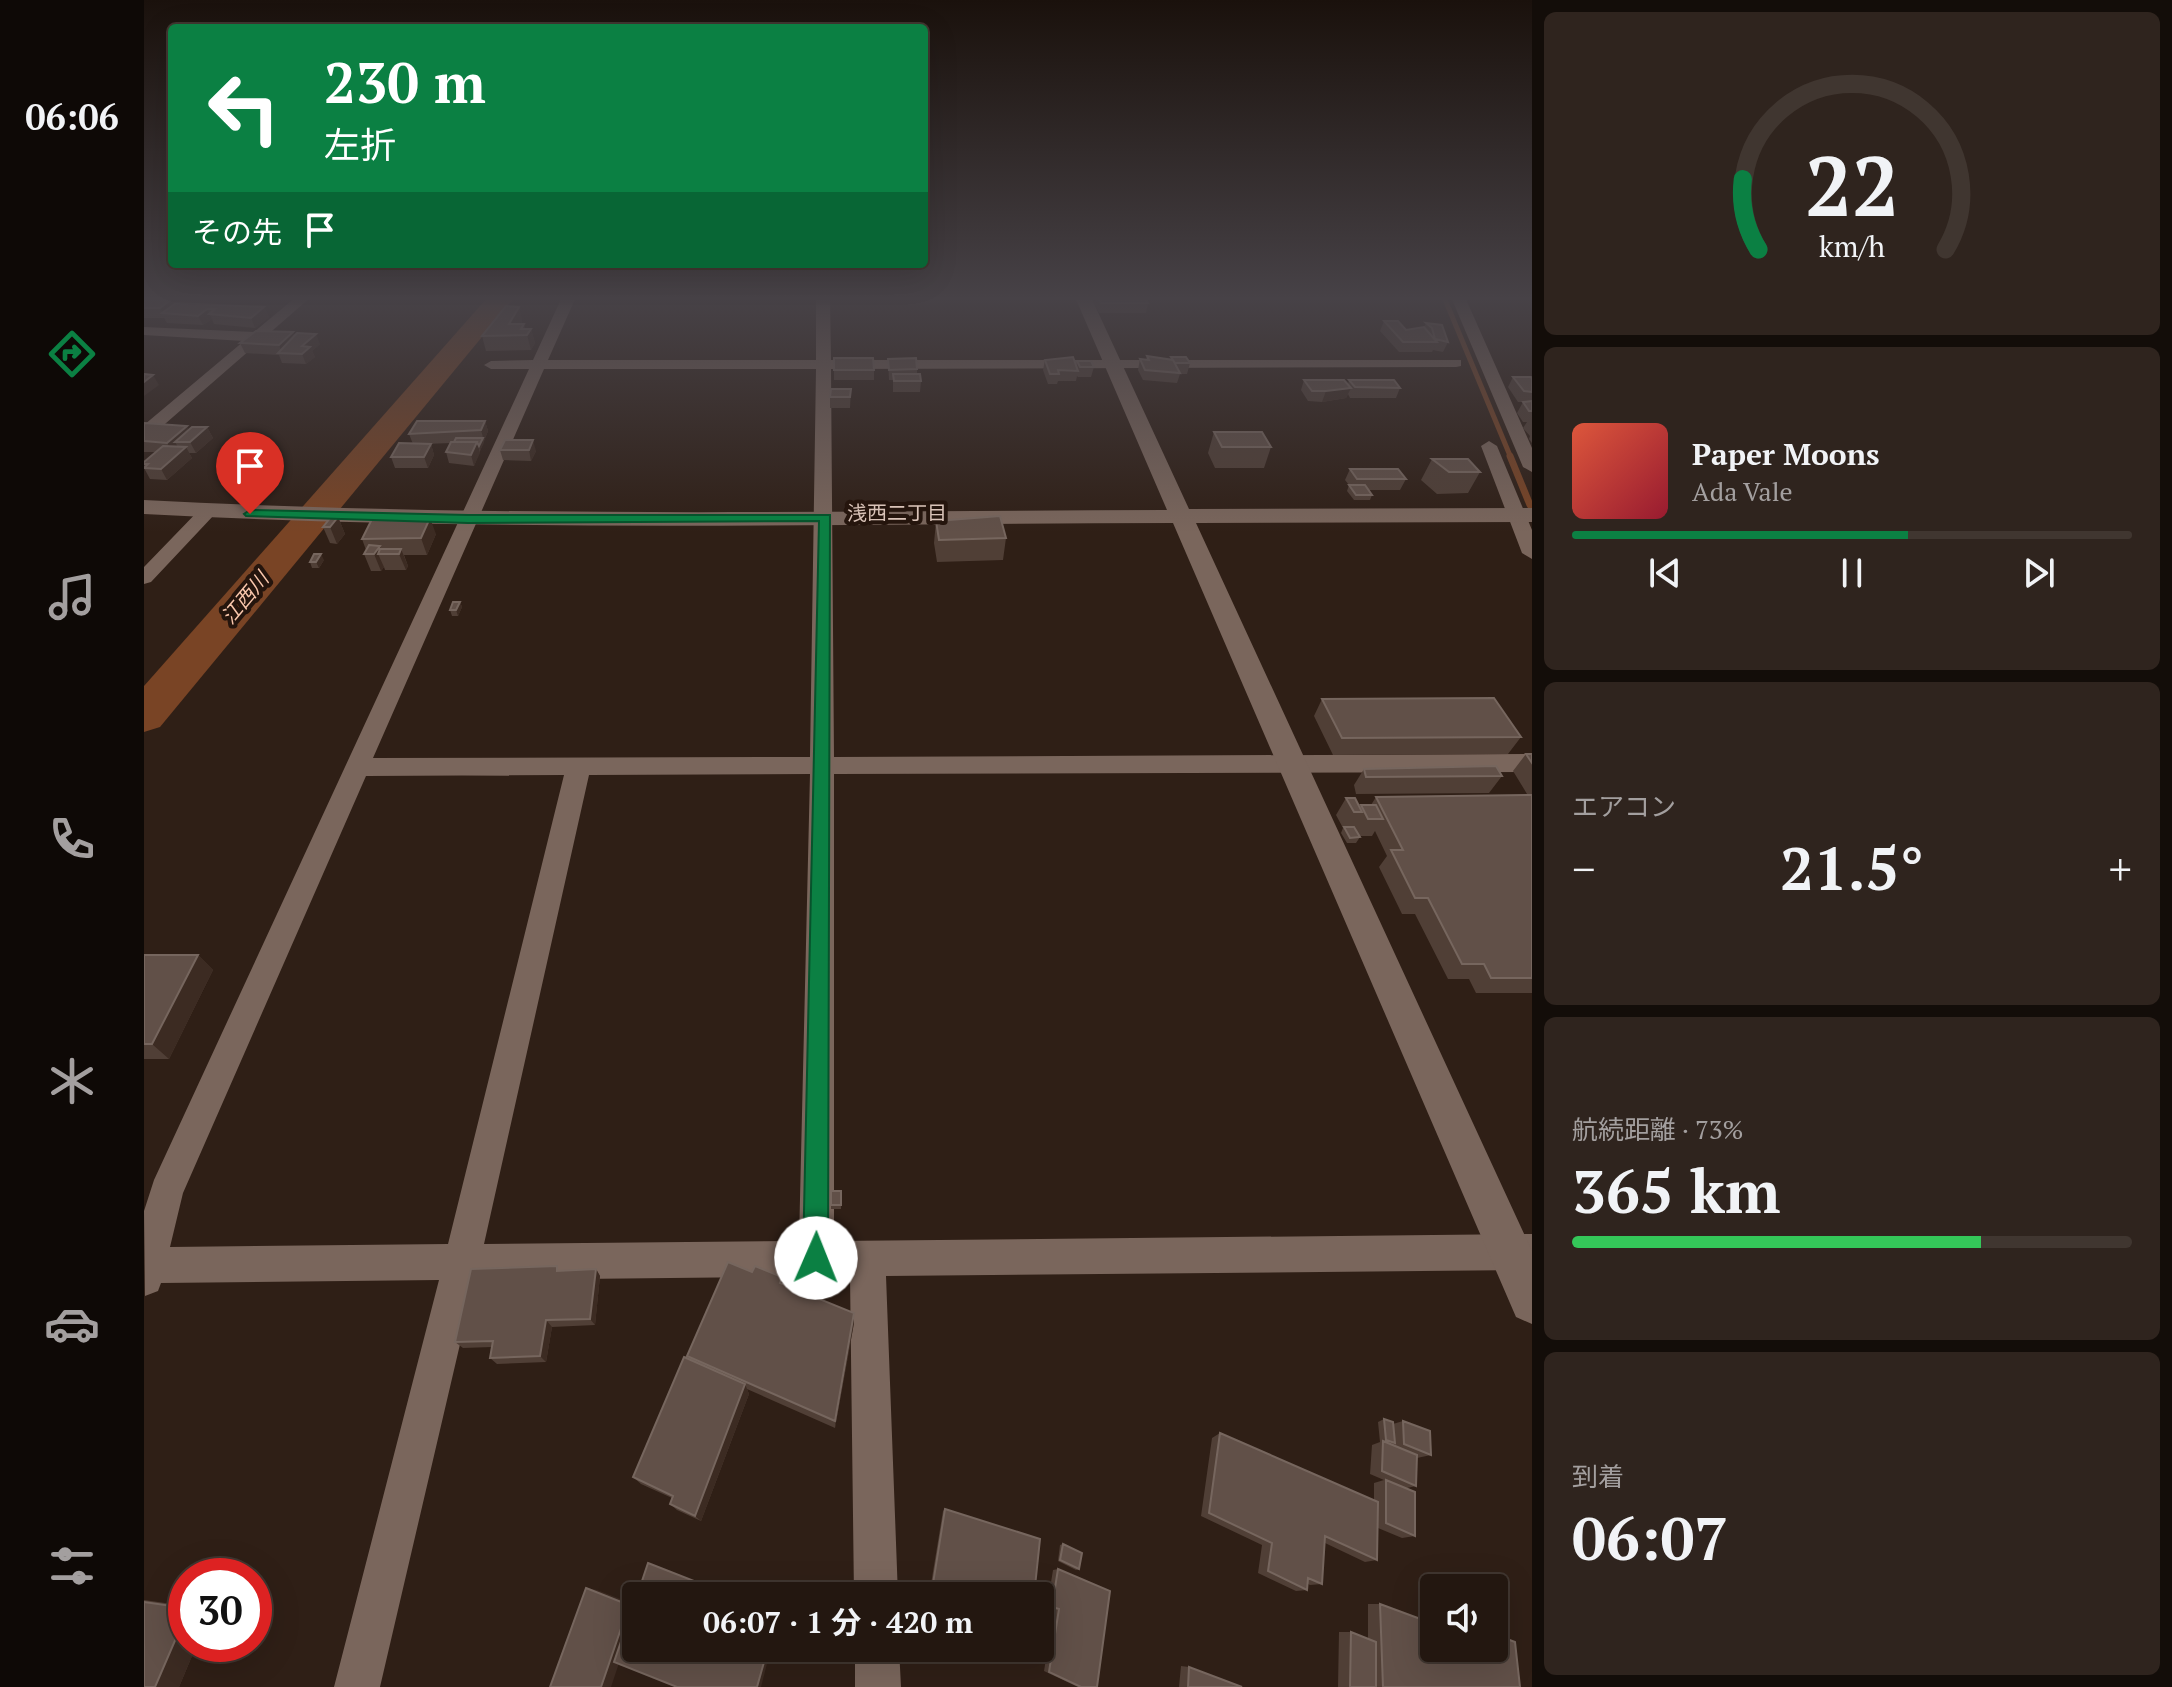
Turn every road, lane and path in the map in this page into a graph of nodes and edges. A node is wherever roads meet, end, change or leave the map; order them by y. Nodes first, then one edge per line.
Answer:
1 (212, 376) edge
2 (532, 376) edge
3 (825, 376) edge
4 (1117, 376) edge
5 (1492, 376) edge
6 (1495, 382) junction
7 (1517, 383) edge
8 (144, 433) edge
9 (1489, 446) dead end
10 (1532, 467) edge
11 (144, 507) edge
12 (216, 512) junction
13 (1181, 515) junction
14 (1524, 515) edge
15 (825, 517) junction
16 (468, 519) junction
17 (1532, 553) edge
18 (144, 578) edge
19 (822, 763) junction
20 (1532, 763) edge
21 (1293, 766) junction
22 (357, 767) junction
23 (578, 768) junction
24 (1521, 1252) edge
25 (868, 1256) junction
26 (816, 1258) junction
27 (462, 1261) junction
28 (147, 1273) edge
29 (1532, 1301) edge
30 (876, 1582) edge
31 (877, 1662) edge
32 (357, 1687) edge
33 (878, 1687) edge

1 - 8 street
2 - 16 street
3 - 15 street
4 - 13 street
5 - 6 street
6 - 7 street
6 - 10 street
9 - 14 street
11 - 12 street
12 - 16 street
12 - 18 street
13 - 14 street
13 - 15 street
13 - 21 street
14 - 17 street
15 - 16 street
15 - 19 street
16 - 22 street
19 - 21 street
19 - 23 street
19 - 26 street
20 - 21 street
21 - 24 street
22 - 23 street
22 - 28 street
23 - 27 street
24 - 25 street
24 - 29 street
25 - 26 street
25 - 30 street
26 - 27 street
27 - 28 street
27 - 32 street
31 - 33 street

